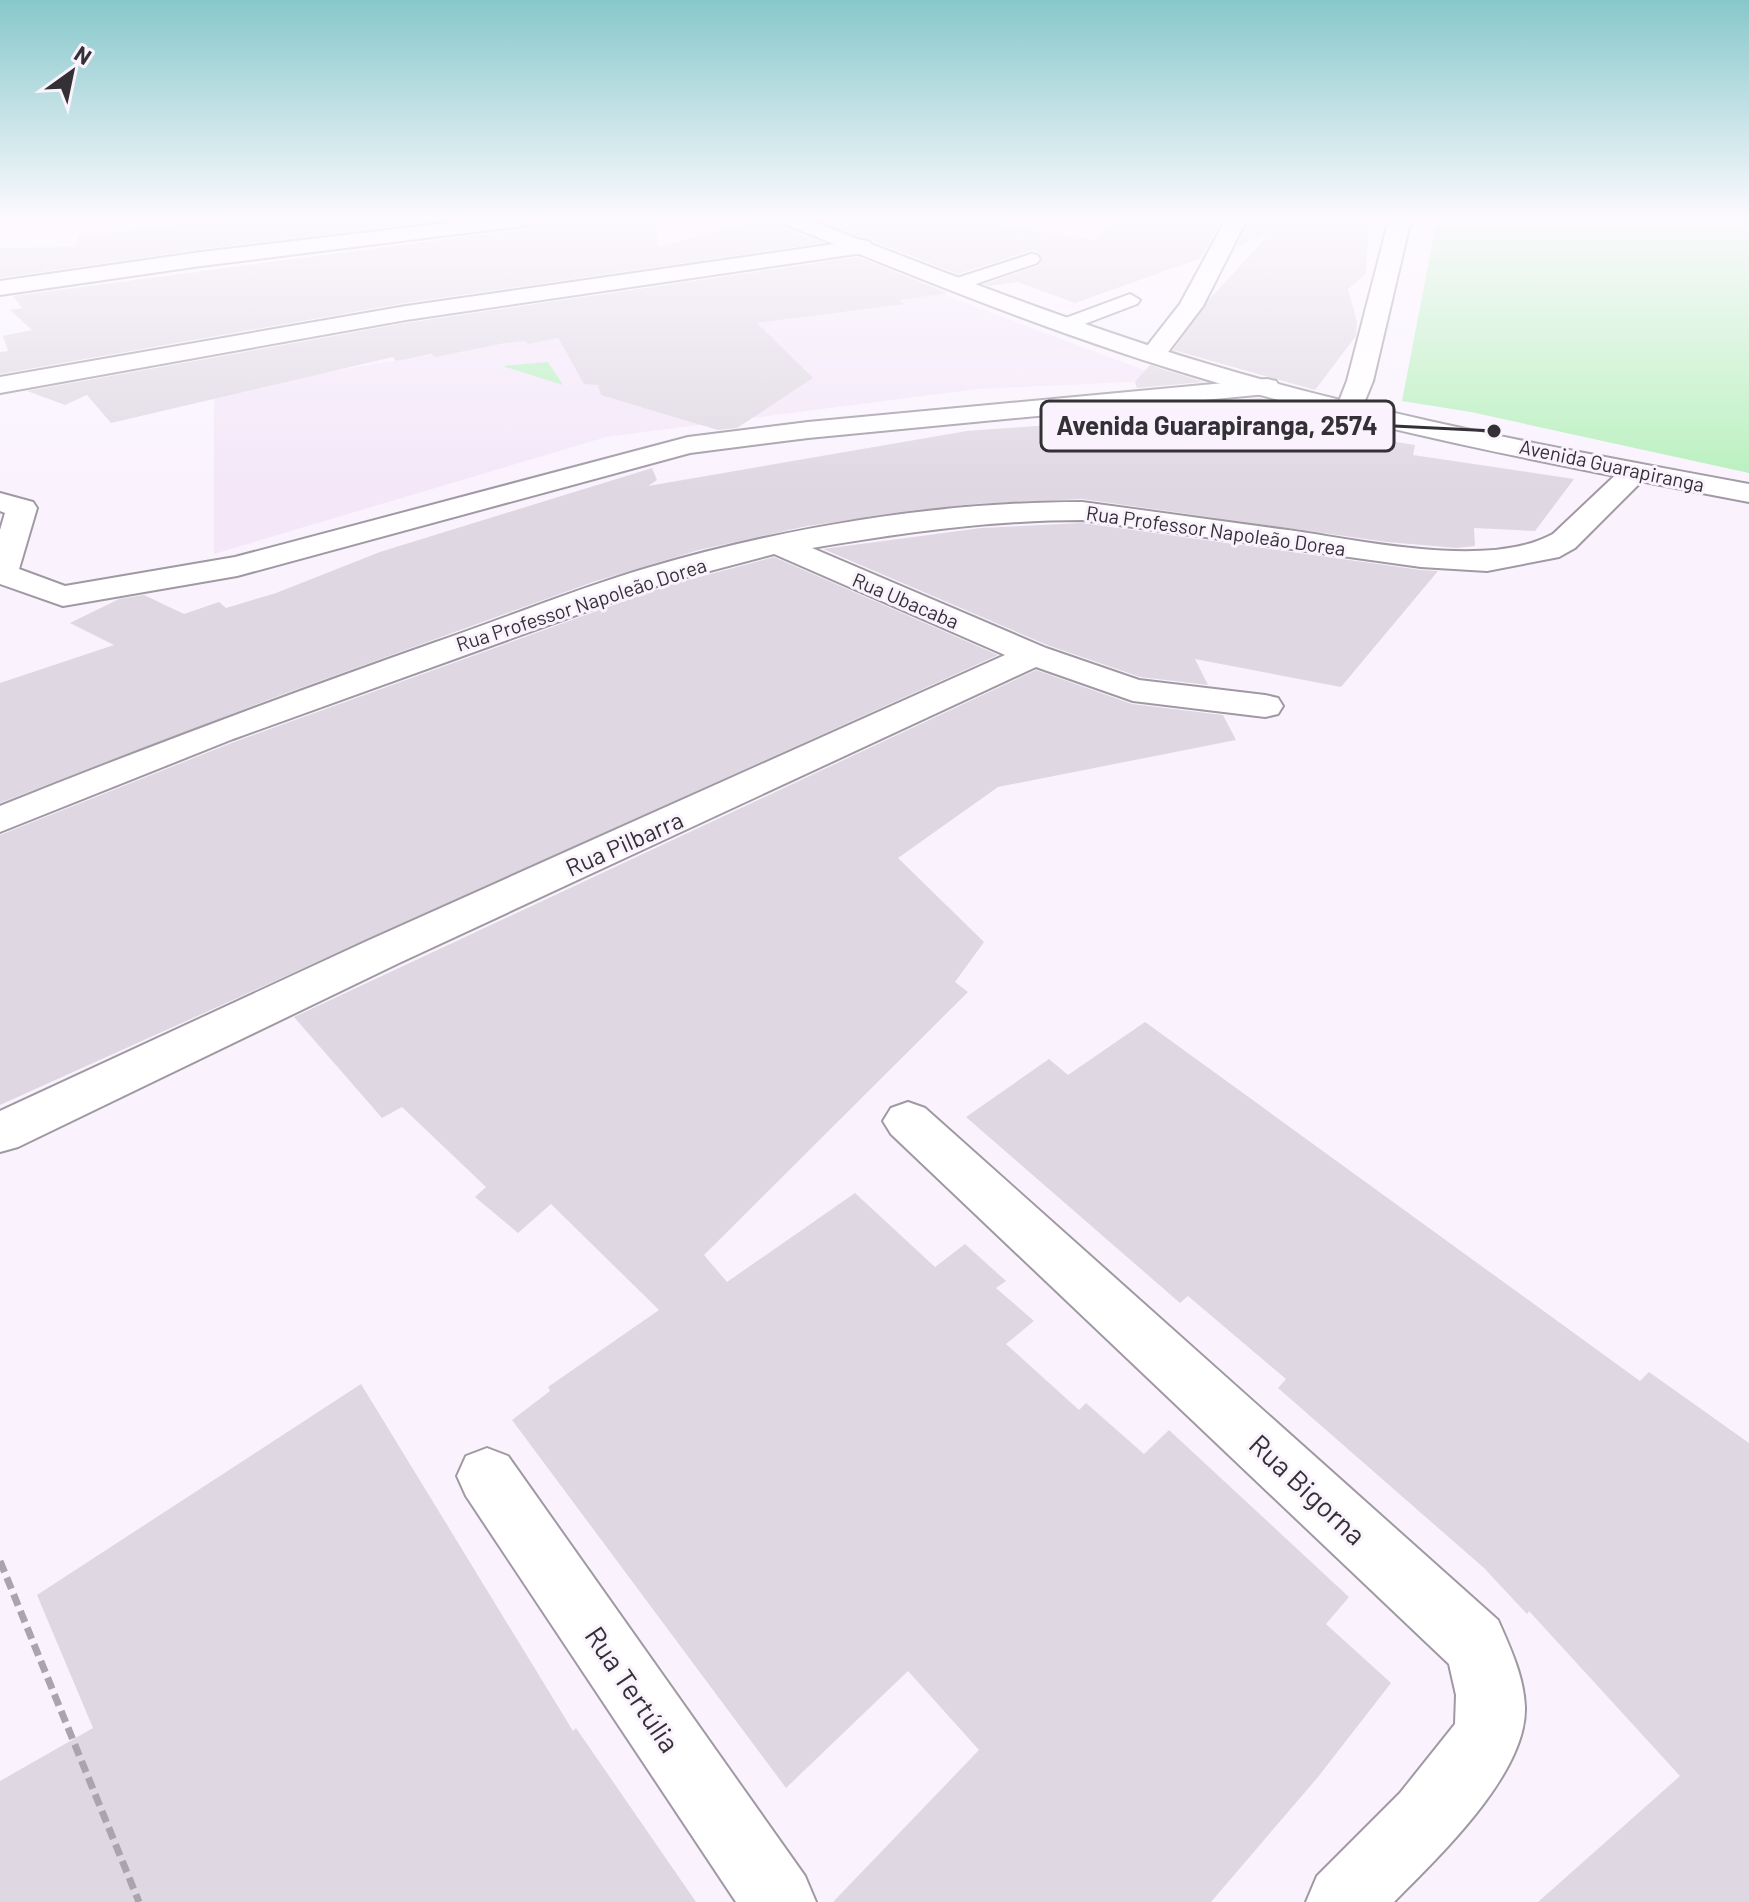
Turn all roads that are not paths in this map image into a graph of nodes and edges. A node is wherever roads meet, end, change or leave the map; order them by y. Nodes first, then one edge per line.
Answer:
1 (448, 308) edge
2 (1023, 308) edge
3 (1110, 308) edge
4 (1190, 308) edge
5 (1378, 308) edge
6 (1067, 324) junction
7 (1153, 355) junction
8 (0, 385) edge
9 (1267, 387) junction
10 (1349, 409) junction
11 (1635, 472) junction
12 (1749, 493) edge
13 (0, 502) edge
14 (777, 544) junction
15 (51, 592) junction
16 (0, 605) edge
17 (1034, 655) junction
18 (1265, 706) dead end
19 (0, 820) edge
20 (908, 1121) dead end
21 (0, 1133) edge
22 (487, 1476) dead end
23 (779, 1902) edge
24 (1343, 1902) edge

1 - 8 street
2 - 6 street, Avenida Guarapiranga
3 - 6 lane
4 - 7 street
5 - 10 street
6 - 7 street, Avenida Guarapiranga
7 - 9 street, Avenida Guarapiranga
9 - 10 street, Avenida Guarapiranga
9 - 15 street
10 - 11 street, Avenida Guarapiranga
11 - 12 street, Avenida Guarapiranga
11 - 14 street, Rua Professor Napoleão Dorea
13 - 15 street
14 - 17 street, Rua Ubacaba
14 - 19 street, Rua Professor Napoleão Dorea
15 - 16 street
17 - 18 street
17 - 21 street, Rua Pilbarra
20 - 24 street, Rua Bigorna
22 - 23 street, Rua Tertúlia

